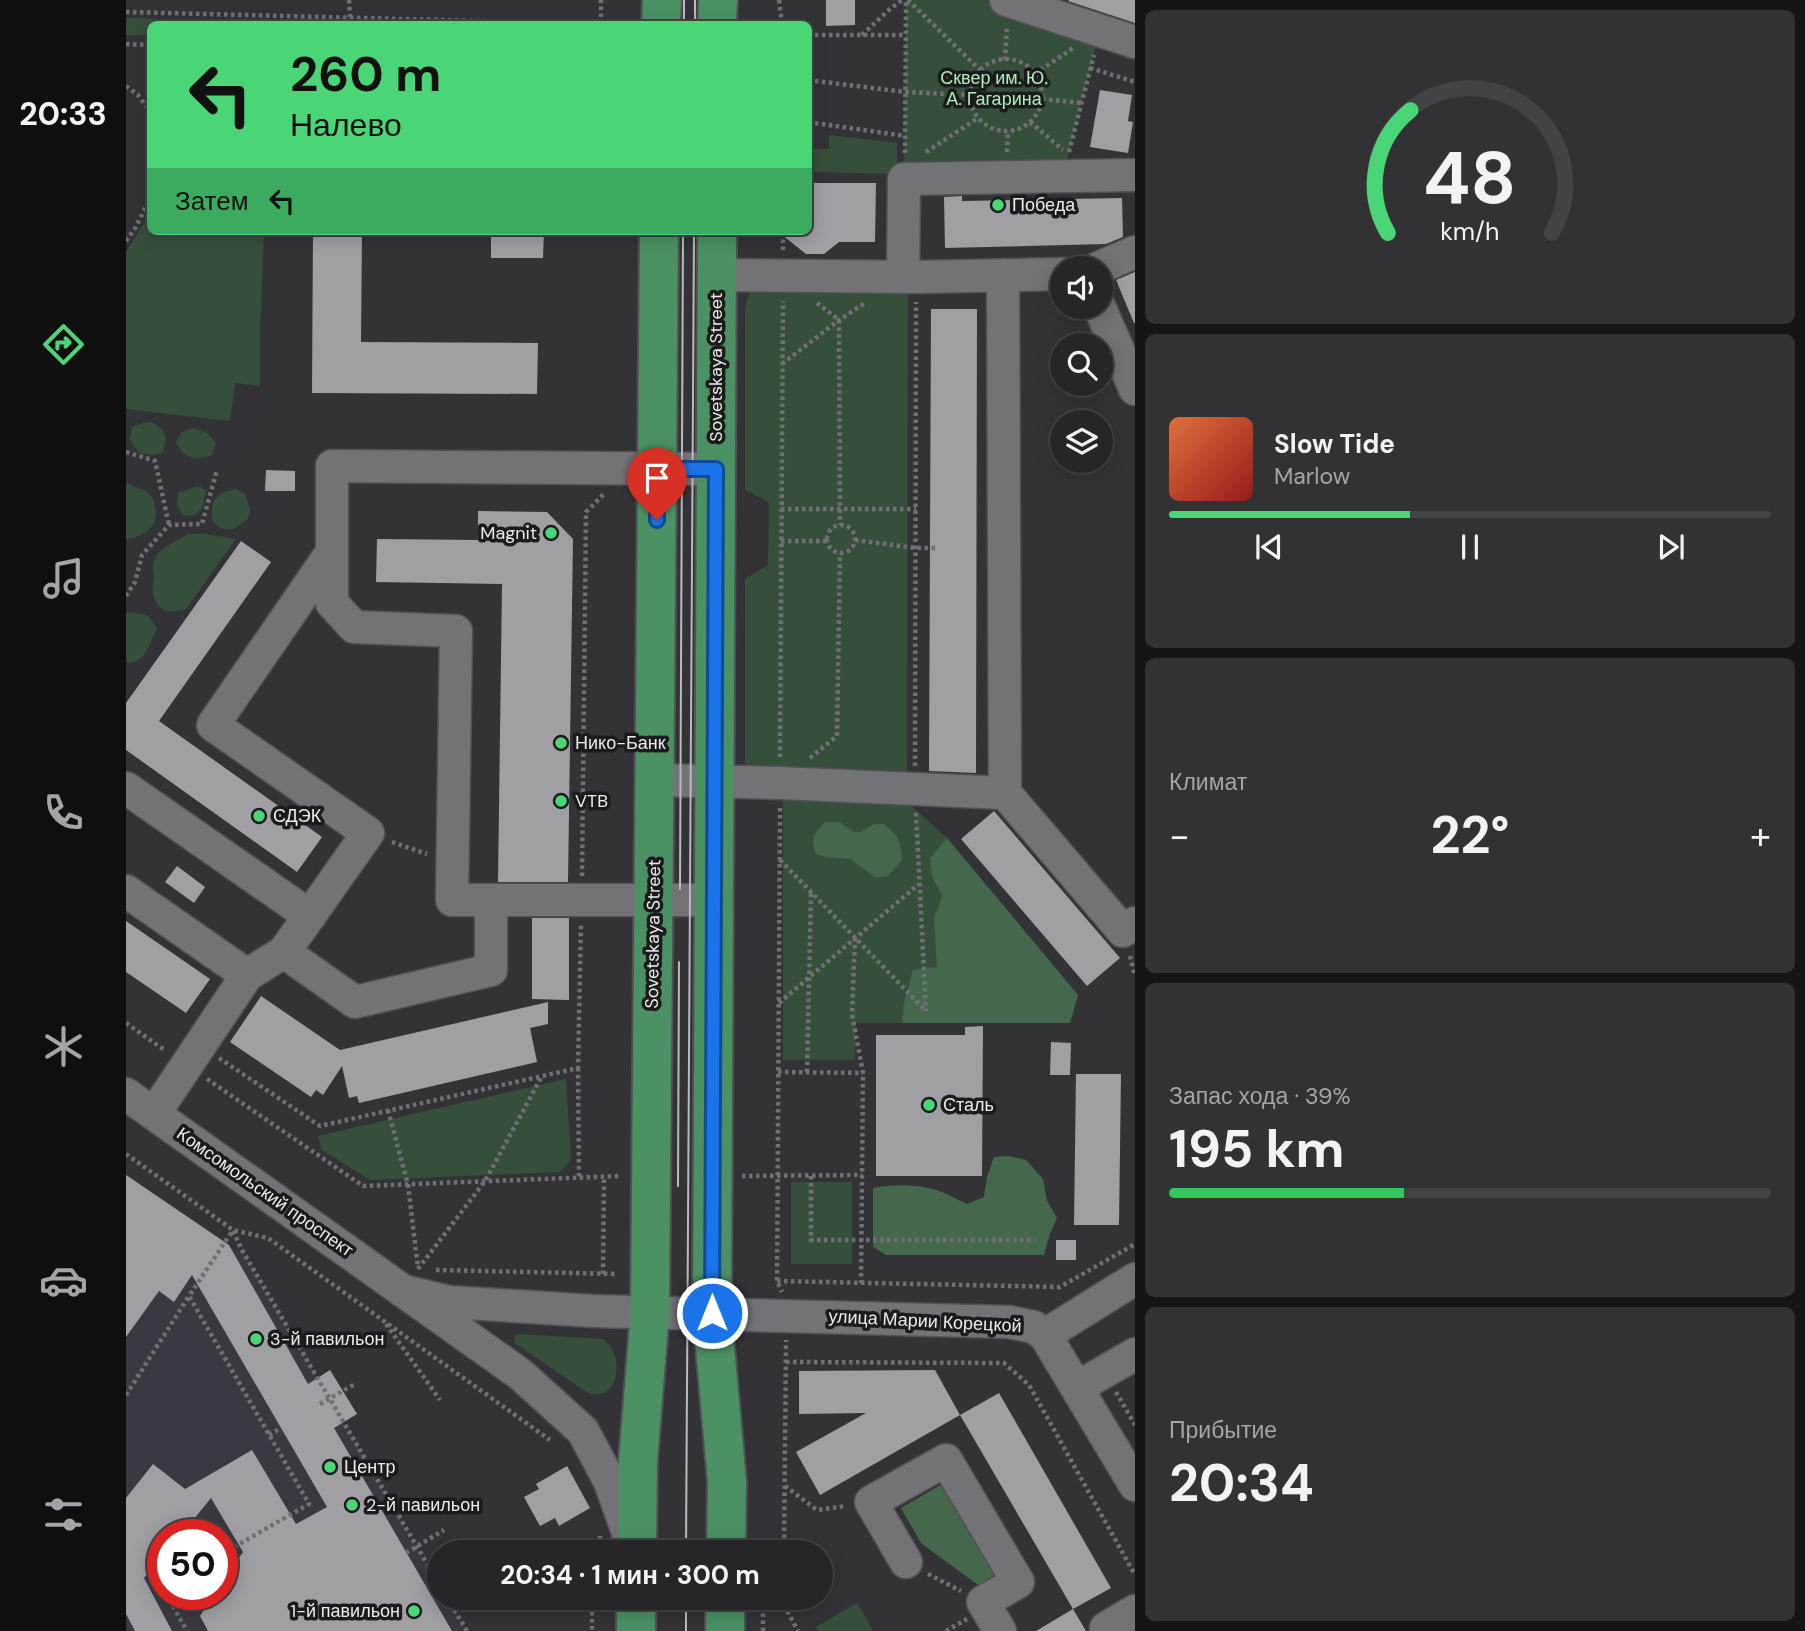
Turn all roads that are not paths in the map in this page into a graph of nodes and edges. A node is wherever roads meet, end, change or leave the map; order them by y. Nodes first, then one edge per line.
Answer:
1 (662, 0) edge
2 (718, 0) edge
3 (1006, 0) edge
4 (661, 21) edge
5 (718, 21) edge
6 (1135, 42) edge
7 (1135, 175) edge
8 (659, 235) edge
9 (717, 235) edge
10 (1135, 252) edge
11 (1113, 262) edge
12 (1050, 274) edge
13 (716, 275) junction
14 (1003, 275) junction
15 (910, 277) junction
16 (1105, 319) edge
17 (1135, 389) edge
18 (657, 469) junction
19 (716, 469) junction
20 (332, 552) junction
21 (655, 780) junction
22 (714, 781) junction
23 (126, 788) edge
24 (1005, 793) junction
25 (126, 891) edge
26 (491, 900) junction
27 (654, 900) junction
28 (714, 900) junction
29 (310, 916) junction
30 (1135, 923) edge
31 (284, 952) junction
32 (247, 975) junction
33 (126, 1094) edge
34 (154, 1114) junction
35 (1135, 1279) edge
36 (411, 1280) junction
37 (650, 1312) junction
38 (712, 1313) junction
39 (1045, 1335) junction
40 (1135, 1354) edge
41 (1078, 1387) junction
42 (1135, 1485) edge
43 (632, 1540) edge
44 (636, 1540) edge
45 (726, 1540) edge
46 (906, 1562) road end
47 (636, 1610) edge
48 (725, 1610) edge
49 (1135, 1611) edge
50 (636, 1631) edge
51 (725, 1631) edge
52 (1000, 1631) edge
53 (1108, 1631) edge

1 - 4 main road
2 - 5 main road
3 - 6 street
7 - 15 street
8 - 18 main road, Sovetskaya Street
9 - 13 main road, Sovetskaya Street
10 - 11 street
12 - 14 street
13 - 15 street
13 - 19 main road, Sovetskaya Street
14 - 15 street
14 - 24 street
16 - 17 street
18 - 19 street
18 - 20 street
18 - 21 main road, Sovetskaya Street
19 - 22 main road, Sovetskaya Street
20 - 26 street
20 - 29 street
21 - 22 street
21 - 27 main road, Sovetskaya Street
22 - 24 street
22 - 28 main road, Sovetskaya Street
23 - 29 street
24 - 30 street
25 - 32 street
26 - 27 street
26 - 31 street
27 - 28 street
27 - 37 main road, Sovetskaya Street
28 - 38 main road, Sovetskaya Street
29 - 31 street
31 - 32 street
32 - 34 street
33 - 34 street, Комсомольский проспект
34 - 36 street, Комсомольский проспект
35 - 39 street
36 - 37 street, Комсомольский проспект
36 - 43 street, Комсомольский проспект
37 - 38 street, улица Марии Корецкой
37 - 44 main road, Sovetskaya Street
38 - 39 street, улица Марии Корецкой
38 - 45 main road, Sovetskaya Street
39 - 41 street, улица Марии Корецкой
40 - 41 street
41 - 42 street, улица Марии Корецкой
46 - 52 street
47 - 50 main road
48 - 51 main road
49 - 53 street

